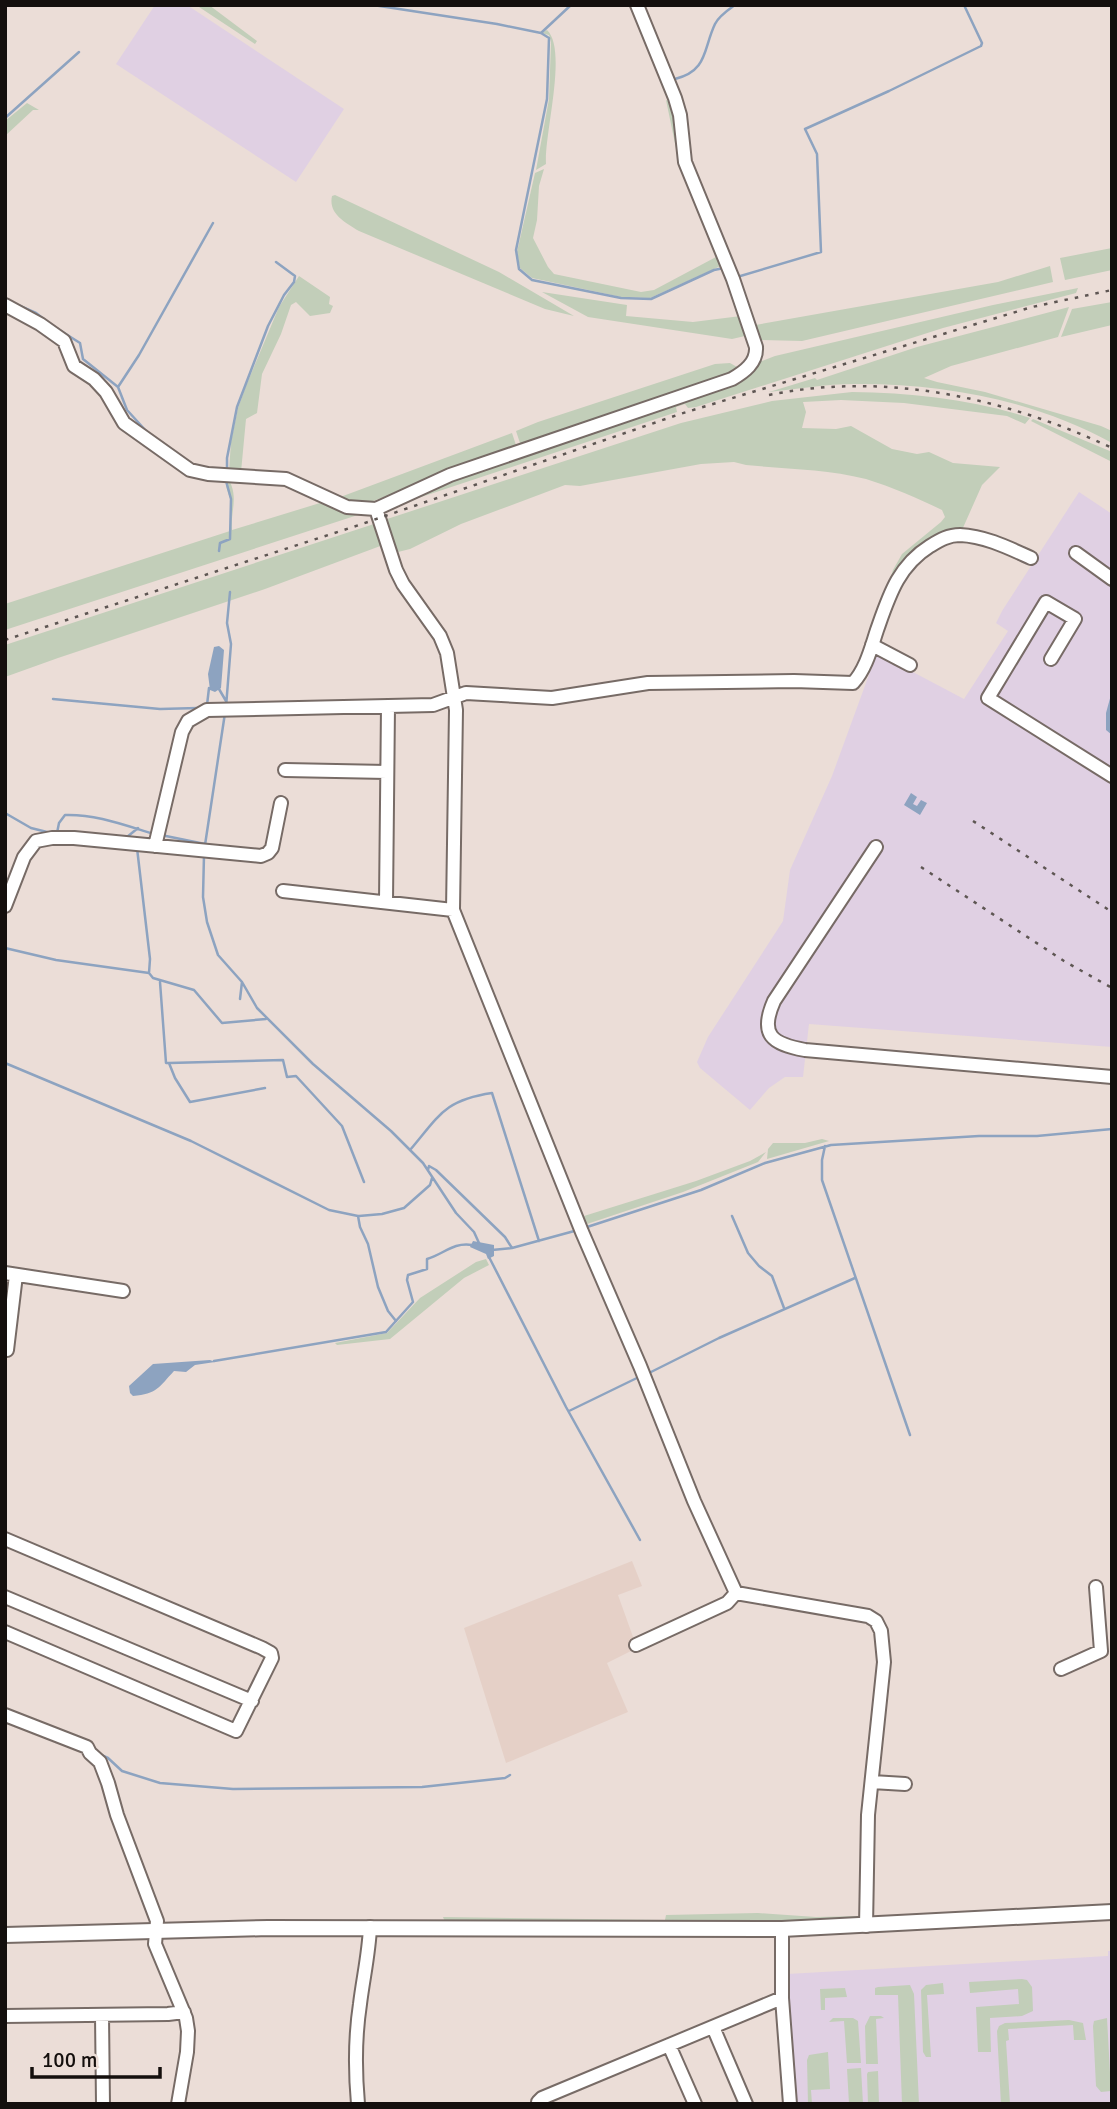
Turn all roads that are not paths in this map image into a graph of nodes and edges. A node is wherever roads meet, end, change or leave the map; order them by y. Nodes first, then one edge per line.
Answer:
1 (637, 5) edge
2 (5, 305) edge
3 (376, 509) junction
4 (1076, 553) dead end
5 (1031, 558) dead end
6 (1112, 579) edge
7 (872, 645) junction
8 (1051, 659) dead end
9 (910, 665) dead end
10 (453, 697) junction
11 (388, 706) junction
12 (285, 770) dead end
13 (387, 772) junction
14 (1112, 776) edge
15 (281, 803) dead end
16 (155, 846) junction
17 (876, 847) dead end
18 (283, 891) dead end
19 (386, 902) junction
20 (5, 906) edge
21 (453, 910) junction
22 (1112, 1077) edge
23 (10, 1274) edge
24 (123, 1291) dead end
25 (7, 1350) edge
26 (5, 1539) edge
27 (1096, 1587) dead end
28 (736, 1593) junction
29 (5, 1597) edge
30 (5, 1632) edge
31 (636, 1646) dead end
32 (1061, 1669) dead end
33 (252, 1701) junction
34 (5, 1715) edge
35 (872, 1782) junction
36 (905, 1784) dead end
37 (1112, 1912) edge
38 (866, 1926) junction
39 (370, 1927) junction
40 (782, 1929) junction
41 (157, 1930) junction
42 (5, 1935) edge
43 (782, 1998) junction
44 (184, 2012) junction
45 (5, 2015) edge
46 (102, 2015) junction
47 (713, 2027) junction
48 (669, 2045) junction
49 (537, 2103) edge
50 (103, 2104) edge
51 (178, 2104) edge
52 (358, 2104) edge
53 (695, 2104) edge
54 (746, 2104) edge
55 (790, 2104) edge

1 - 3 street
2 - 3 street
3 - 10 street
4 - 6 street
5 - 7 street
7 - 9 street
7 - 10 street
8 - 14 street
10 - 11 street
10 - 21 street
11 - 13 street
11 - 16 street
12 - 13 street
13 - 19 street
15 - 16 street
16 - 20 street
17 - 22 street
18 - 19 street
19 - 21 street
21 - 28 street
23 - 24 street
23 - 25 street
26 - 33 street
27 - 32 street
28 - 31 street
28 - 35 street
29 - 33 street
30 - 33 street
34 - 41 street
35 - 36 street
35 - 38 street
37 - 38 main road
38 - 40 main road
39 - 40 main road
39 - 41 main road
39 - 52 street
40 - 43 street
41 - 42 main road
41 - 44 street
43 - 47 street
43 - 55 street
44 - 46 street
44 - 51 street
45 - 46 street
46 - 50 street
47 - 48 street
47 - 54 street
48 - 49 street
48 - 53 street

